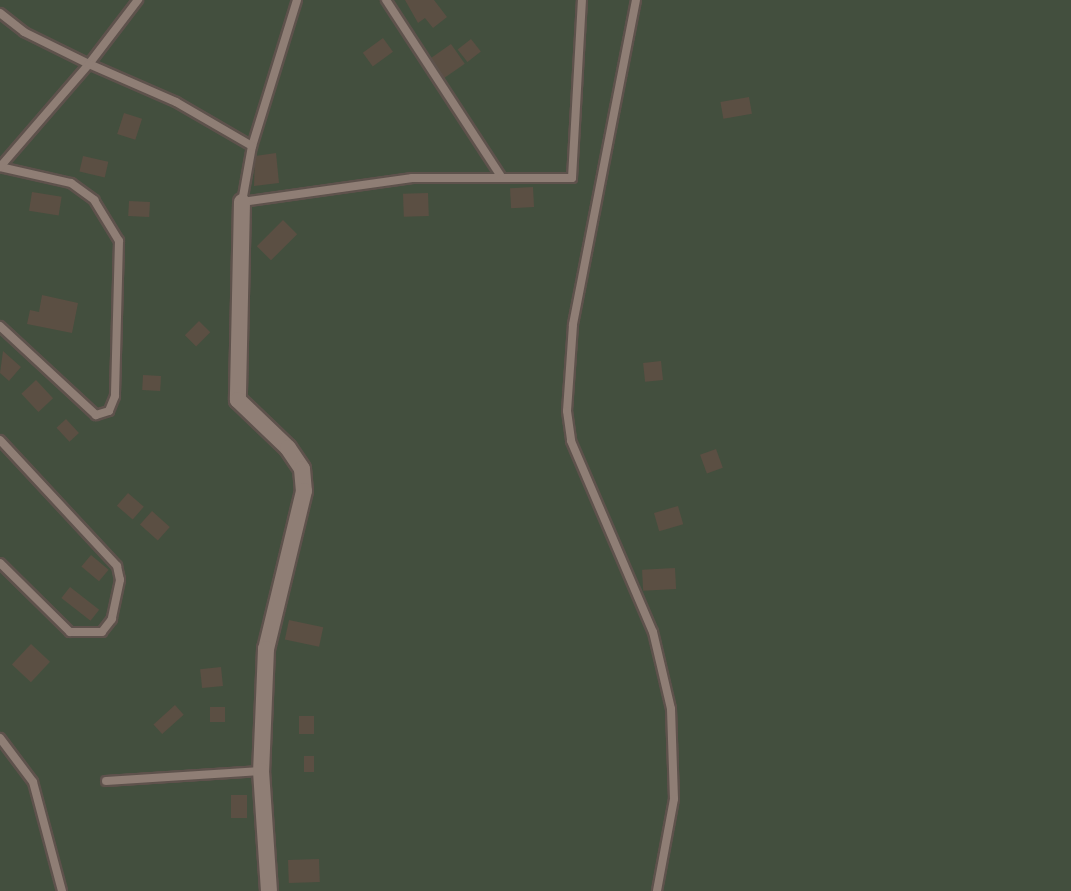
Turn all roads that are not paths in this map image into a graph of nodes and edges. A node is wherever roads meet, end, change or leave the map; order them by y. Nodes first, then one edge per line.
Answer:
1 (138, 0) edge
2 (297, 0) edge
3 (386, 0) edge
4 (582, 0) edge
5 (636, 0) edge
6 (0, 13) edge
7 (89, 64) junction
8 (252, 146) junction
9 (0, 167) edge
10 (500, 175) junction
11 (242, 202) junction
12 (0, 326) edge
13 (0, 440) edge
14 (0, 563) edge
15 (0, 738) edge
16 (261, 771) junction
17 (106, 781) dead end
18 (62, 891) edge
19 (269, 891) edge
20 (657, 891) edge

1 - 7 lane
2 - 8 lane
3 - 10 lane
4 - 10 lane
5 - 20 lane
6 - 7 lane
7 - 8 lane
7 - 9 lane
8 - 11 lane
9 - 12 lane
10 - 11 lane
11 - 16 street
13 - 14 lane
15 - 18 lane
16 - 17 lane
16 - 19 street

